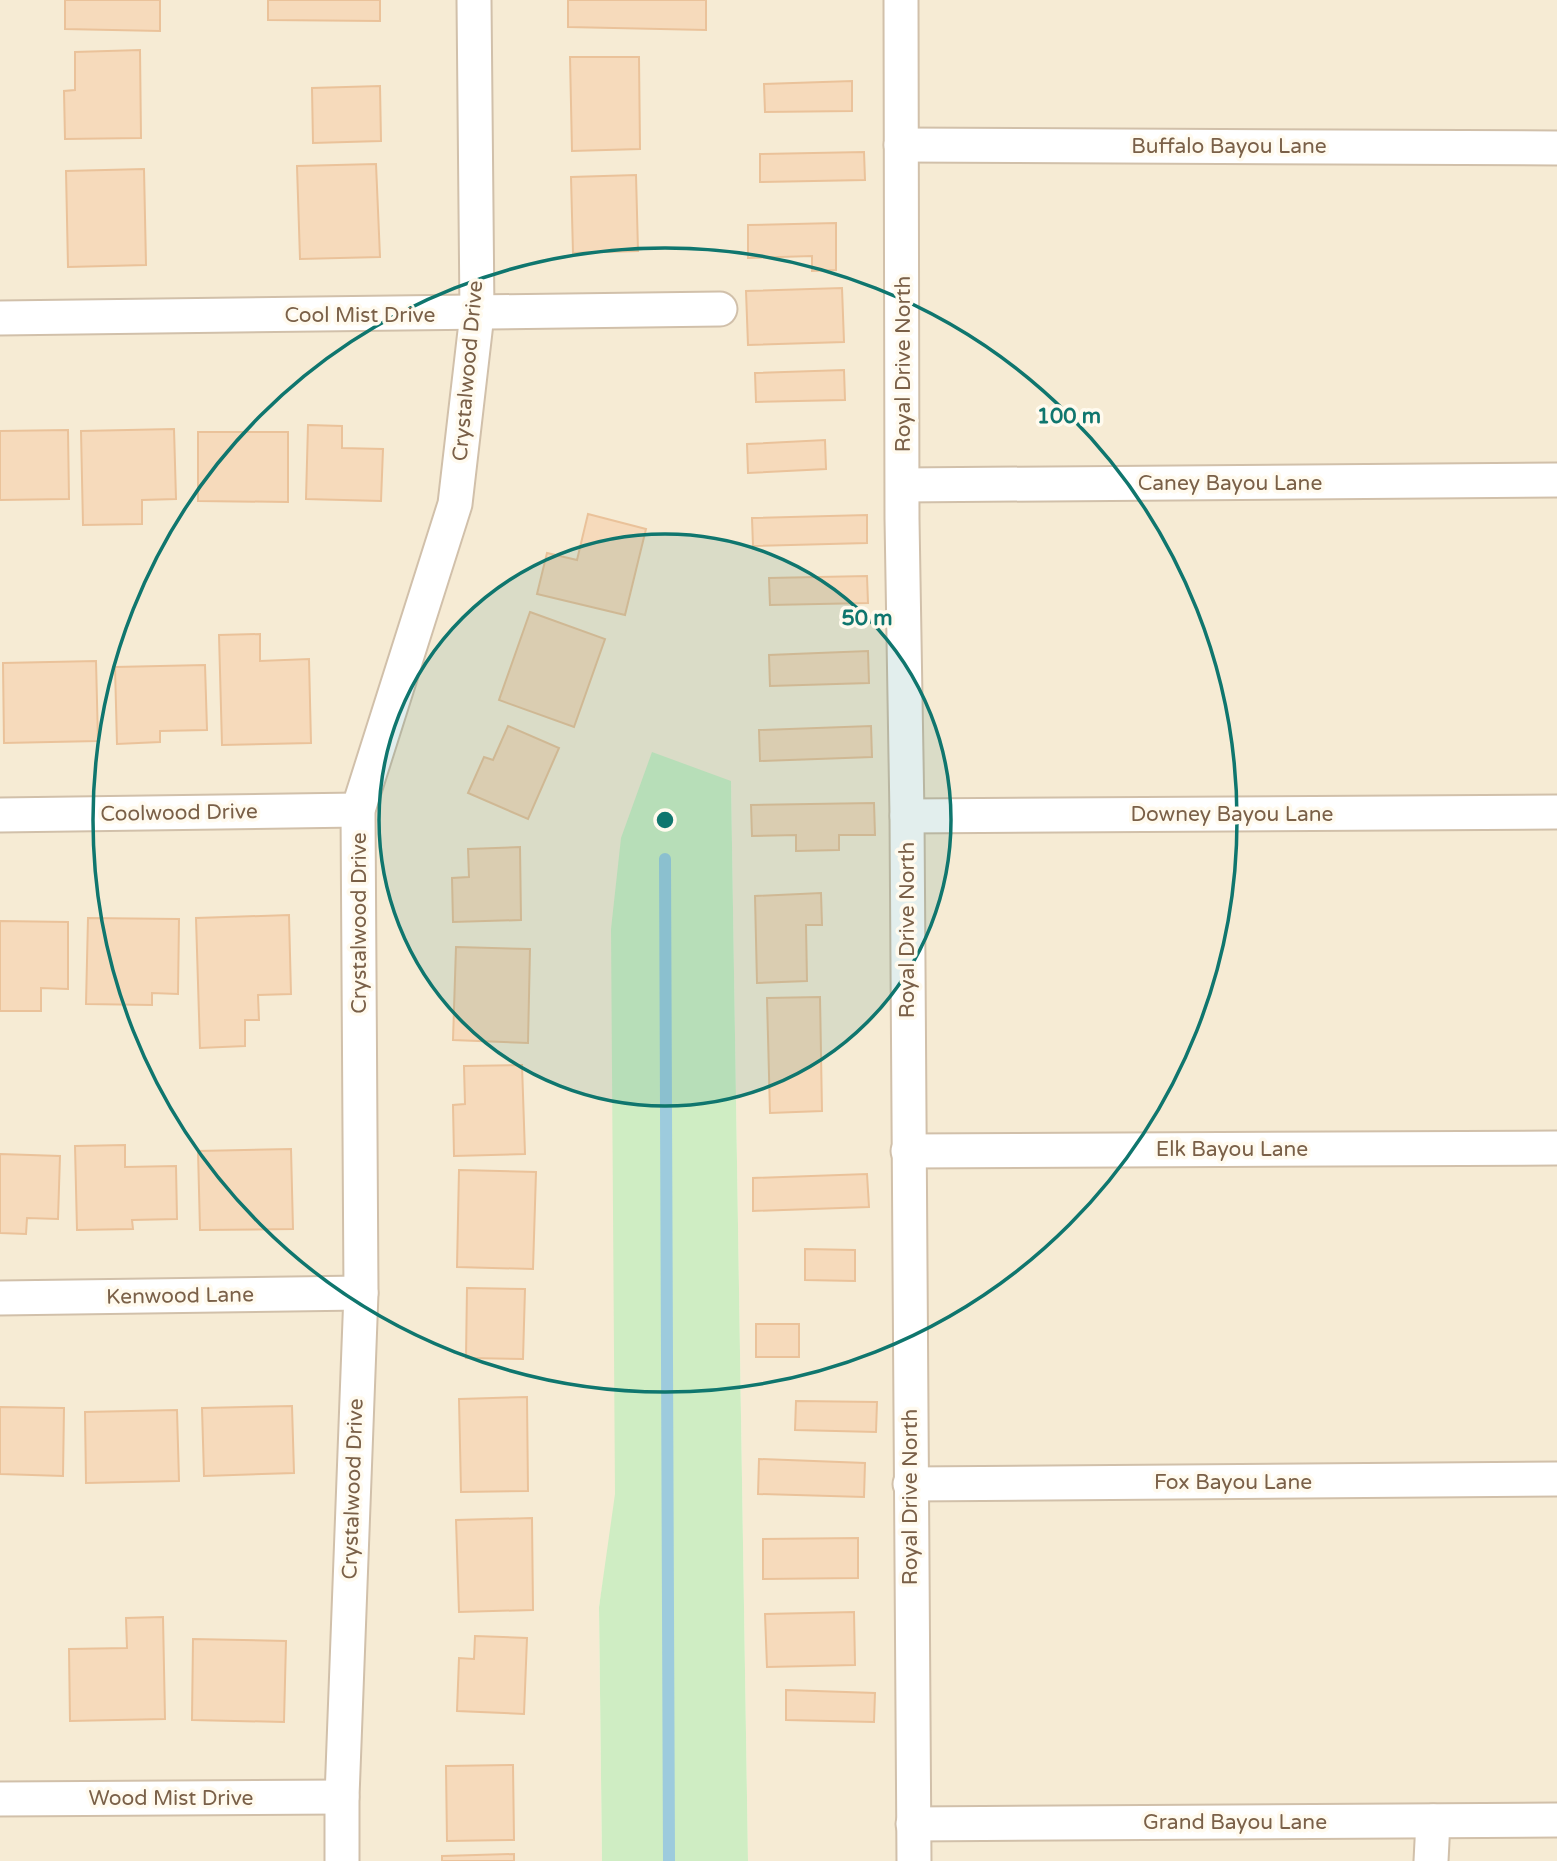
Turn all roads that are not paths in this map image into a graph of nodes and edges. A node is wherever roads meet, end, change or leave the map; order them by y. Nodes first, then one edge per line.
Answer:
1 (474, 0) edge
2 (901, 0) edge
3 (901, 145) junction
4 (1557, 148) edge
5 (720, 309) dead end
6 (477, 314) junction
7 (0, 318) edge
8 (1557, 480) edge
9 (904, 485) junction
10 (358, 810) junction
11 (1557, 812) edge
12 (0, 815) edge
13 (907, 816) junction
14 (1557, 1148) edge
15 (908, 1151) junction
16 (360, 1293) junction
17 (0, 1298) edge
18 (1557, 1479) edge
19 (910, 1484) junction
20 (342, 1797) junction
21 (0, 1799) edge
22 (1557, 1820) edge
23 (1433, 1821) junction
24 (913, 1824) junction
25 (342, 1861) edge
26 (914, 1861) edge
27 (1431, 1861) edge

1 - 6 street, Crystalwood Drive
2 - 3 street, Royal Drive North
3 - 4 street, Buffalo Bayou Lane
3 - 9 street, Royal Drive North
5 - 6 street, Cool Mist Drive
6 - 7 street, Cool Mist Drive
6 - 10 street, Crystalwood Drive
8 - 9 street, Caney Bayou Lane
9 - 13 street, Royal Drive North
10 - 12 street, Coolwood Drive
10 - 16 street, Crystalwood Drive
11 - 13 street, Downey Bayou Lane
13 - 15 street, Royal Drive North
14 - 15 street, Elk Bayou Lane
15 - 19 street, Royal Drive North
16 - 17 street, Kenwood Lane
16 - 20 street, Crystalwood Drive
18 - 19 street, Fox Bayou Lane
19 - 24 street, Royal Drive North
20 - 21 street, Wood Mist Drive
20 - 25 street, Crystalwood Drive
22 - 23 street, Grand Bayou Lane
23 - 24 street, Grand Bayou Lane
23 - 27 street
24 - 26 street, Royal Drive North

